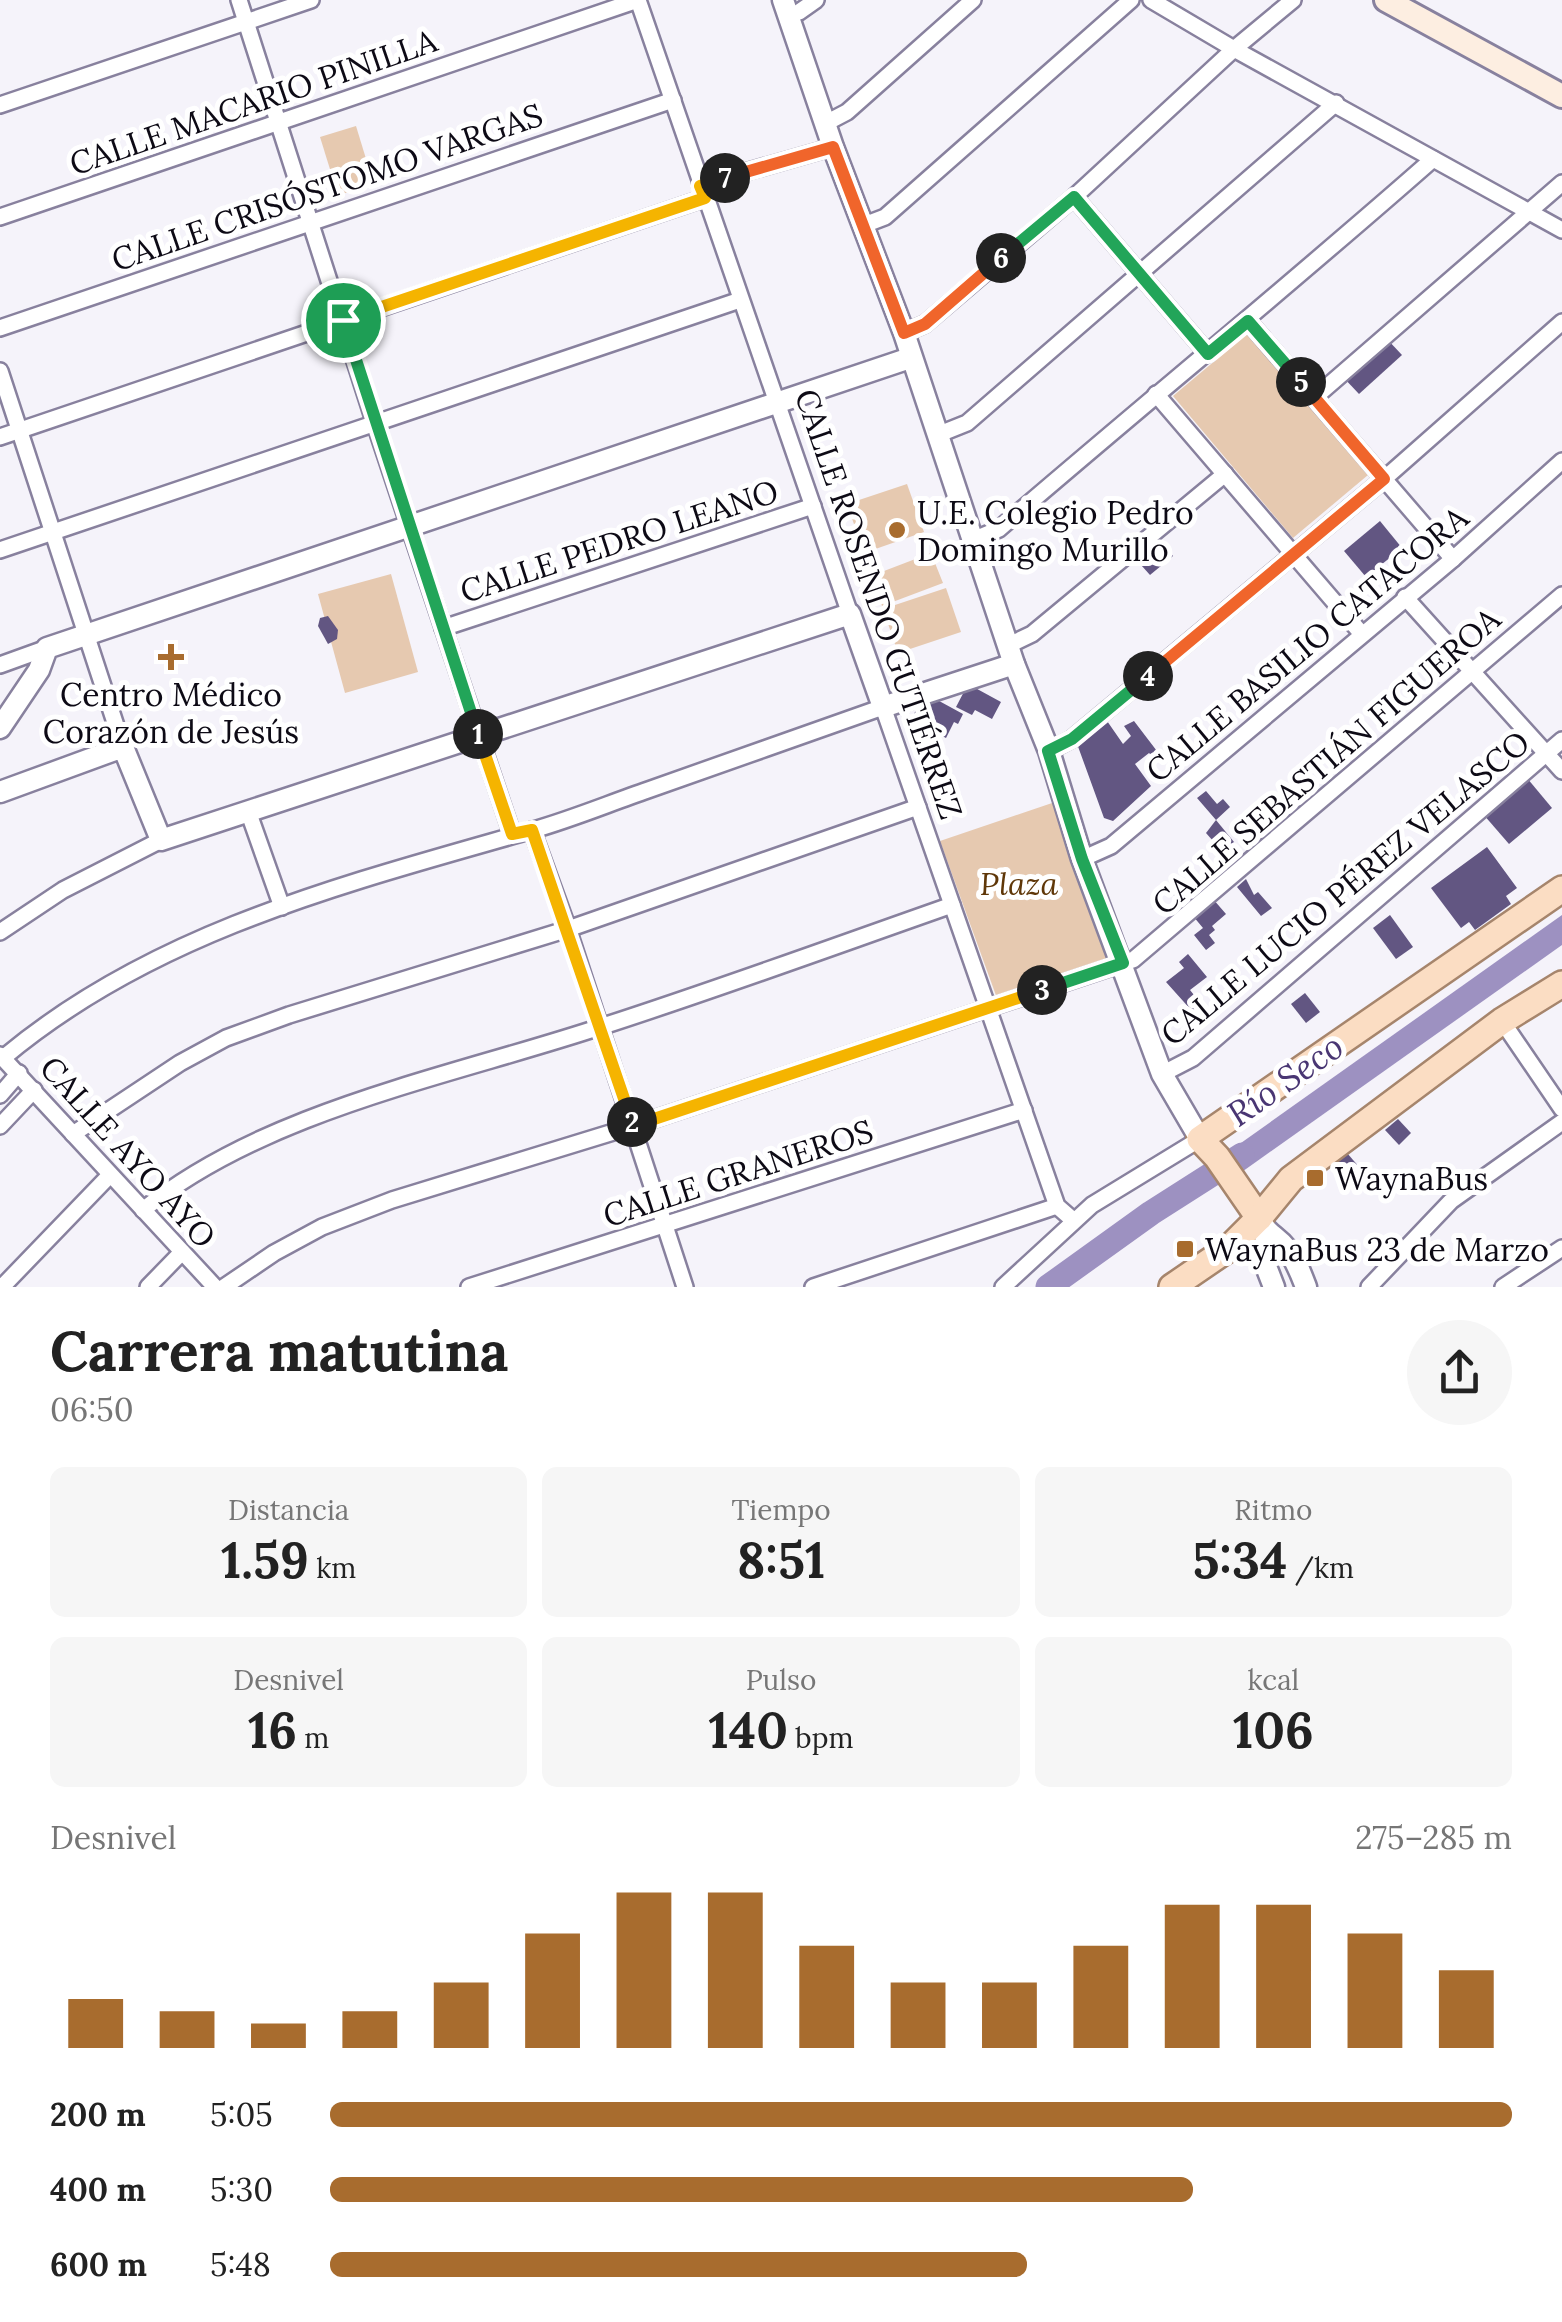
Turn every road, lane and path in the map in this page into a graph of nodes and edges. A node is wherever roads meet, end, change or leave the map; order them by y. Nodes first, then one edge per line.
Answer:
1 (239, 0) edge
2 (311, 0) edge
3 (638, 0) edge
4 (816, 0) edge
5 (973, 0) edge
6 (1131, 0) edge
7 (1151, 0) edge
8 (1293, 0) edge
9 (1386, 0) edge
10 (785, 8) edge
11 (246, 22) junction
12 (1234, 49) junction
13 (1562, 96) edge
14 (673, 100) junction
15 (1336, 103) junction
16 (0, 105) edge
17 (280, 122) junction
18 (826, 123) junction
19 (833, 147) junction
20 (1433, 159) junction
21 (1562, 183) edge
22 (702, 192) junction
23 (1074, 197) junction
24 (1529, 212) junction
25 (0, 217) edge
26 (312, 220) junction
27 (864, 225) junction
28 (1562, 230) edge
29 (1140, 272) junction
30 (740, 300) junction
31 (343, 320) junction
32 (1248, 321) junction
33 (1562, 322) edge
34 (0, 328) edge
35 (904, 333) junction
36 (1208, 354) junction
37 (910, 358) junction
38 (0, 371) edge
39 (1156, 394) junction
40 (1314, 398) junction
41 (776, 401) junction
42 (375, 424) junction
43 (20, 431) junction
44 (937, 436) junction
45 (0, 437) edge
46 (1562, 461) edge
47 (1225, 474) junction
48 (1384, 479) junction
49 (813, 506) junction
50 (408, 524) junction
51 (53, 533) junction
52 (973, 540) junction
53 (0, 550) edge
54 (1294, 555) junction
55 (1453, 560) junction
56 (1562, 595) edge
57 (1405, 596) junction
58 (850, 614) junction
59 (443, 628) junction
60 (1361, 633) junction
61 (89, 635) junction
62 (47, 648) junction
63 (1012, 655) junction
64 (0, 665) edge
65 (1474, 670) junction
66 (6, 702) edge
67 (883, 707) junction
68 (0, 728) edge
69 (478, 734) junction
70 (1562, 740) edge
71 (124, 746) junction
72 (1048, 751) junction
73 (1547, 753) junction
74 (1562, 772) edge
75 (0, 792) edge
76 (918, 807) junction
77 (248, 811) junction
78 (532, 830) junction
79 (512, 834) junction
80 (161, 840) junction
81 (1082, 859) junction
82 (1562, 889) edge
83 (952, 905) junction
84 (282, 906) junction
85 (568, 928) junction
86 (0, 932) edge
87 (1123, 963) junction
88 (1562, 984) edge
89 (988, 1008) junction
90 (1502, 1021) junction
91 (600, 1027) junction
92 (1, 1056) edge
93 (19, 1073) junction
94 (1162, 1074) junction
95 (34, 1090) junction
96 (0, 1094) edge
97 (1562, 1109) edge
98 (1024, 1110) junction
99 (1562, 1122) edge
100 (0, 1126) edge
101 (633, 1126) junction
102 (73, 1134) junction
103 (1208, 1148) junction
104 (110, 1174) junction
105 (1057, 1206) junction
106 (143, 1210) junction
107 (1073, 1220) junction
108 (665, 1225) junction
109 (1263, 1226) junction
110 (1562, 1248) edge
111 (182, 1252) junction
112 (2, 1286) edge
113 (148, 1287) edge
114 (215, 1287) edge
115 (224, 1287) edge
116 (469, 1287) edge
117 (685, 1287) edge
118 (813, 1287) edge
119 (1004, 1287) edge
120 (1172, 1287) edge
121 (1274, 1287) edge
122 (1306, 1287) edge
123 (1369, 1287) edge
124 (1503, 1287) edge

1 - 11 street
2 - 11 street
3 - 14 street, CALLE ROSENDO GUTIÉRREZ
3 - 17 street, CALLE MACARIO PINILLA
4 - 10 street
5 - 18 street
6 - 27 street
7 - 12 street
8 - 12 street
9 - 13 main road
10 - 18 street
11 - 16 street
11 - 17 street
12 - 15 street
12 - 23 street
14 - 22 street, CALLE ROSENDO GUTIÉRREZ
14 - 26 street, CALLE CRISÓSTOMO VARGAS
15 - 20 street
15 - 29 street
17 - 25 street, CALLE MACARIO PINILLA
17 - 26 street
18 - 19 street
19 - 22 street
19 - 27 street
20 - 24 street
20 - 32 street
21 - 24 street
22 - 30 street, CALLE ROSENDO GUTIÉRREZ
22 - 31 street
23 - 29 street
23 - 35 street
24 - 28 street
24 - 40 street
26 - 31 street
26 - 34 street, CALLE CRISÓSTOMO VARGAS
27 - 35 street
29 - 36 street
29 - 44 street
30 - 41 street, CALLE ROSENDO GUTIÉRREZ
30 - 42 street
31 - 42 street
31 - 43 street
32 - 36 street
32 - 40 street
33 - 48 street
35 - 37 street
36 - 39 street
37 - 41 street
37 - 44 street
38 - 43 street
39 - 47 street
39 - 52 street
40 - 48 street
41 - 49 street, CALLE ROSENDO GUTIÉRREZ
41 - 50 street
42 - 50 street
42 - 51 street
43 - 45 street
43 - 51 street
44 - 52 street
46 - 55 street, CALLE BASILIO CATACORA
47 - 54 street
47 - 63 street
48 - 54 street
48 - 55 street
49 - 58 street, CALLE ROSENDO GUTIÉRREZ
49 - 59 street, CALLE PEDRO LEANO
50 - 59 street
50 - 61 street
51 - 53 street
51 - 61 street
52 - 63 street
54 - 60 street
54 - 72 street
55 - 57 street, CALLE BASILIO CATACORA
56 - 65 street, CALLE SEBASTIÁN FIGUEROA
57 - 60 street, CALLE BASILIO CATACORA
57 - 65 street
58 - 67 street, CALLE ROSENDO GUTIÉRREZ
58 - 69 street
59 - 69 street
60 - 81 street, CALLE BASILIO CATACORA
61 - 62 street
61 - 71 street
62 - 64 street
62 - 66 street
63 - 67 street
63 - 72 street
65 - 73 street
65 - 87 street, CALLE SEBASTIÁN FIGUEROA
66 - 68 street
67 - 76 street, CALLE ROSENDO GUTIÉRREZ
67 - 78 street
69 - 77 street
69 - 79 street
70 - 73 street, CALLE LUCIO PÉREZ VELASCO
71 - 75 street
71 - 80 street
72 - 81 street
73 - 74 street
73 - 94 street, CALLE LUCIO PÉREZ VELASCO
76 - 83 street, CALLE ROSENDO GUTIÉRREZ
76 - 85 street
77 - 80 street
77 - 84 street
78 - 79 street
78 - 85 street
79 - 84 street
80 - 86 street
81 - 87 street
82 - 103 main road
83 - 89 street, CALLE ROSENDO GUTIÉRREZ
83 - 91 street
84 - 92 street
85 - 91 street
85 - 102 street
87 - 89 street, CALLE SEBASTIÁN FIGUEROA
87 - 94 street
88 - 90 main road
89 - 98 street, CALLE ROSENDO GUTIÉRREZ
89 - 101 street, CALLE SEBASTIÁN FIGUEROA
90 - 97 street
90 - 109 main road
91 - 101 street
91 - 106 street
92 - 93 street, CALLE AYO AYO
93 - 95 street, CALLE AYO AYO
93 - 96 street
94 - 103 street
95 - 100 street
95 - 102 street, CALLE AYO AYO
98 - 105 street, CALLE ROSENDO GUTIÉRREZ
98 - 108 street, CALLE GRANEROS
99 - 123 street
101 - 108 street
101 - 115 street, CALLE SEBASTIÁN FIGUEROA
102 - 104 street, CALLE AYO AYO
103 - 107 street
103 - 109 main road
104 - 106 street, CALLE AYO AYO
104 - 112 street
105 - 107 street, CALLE ROSENDO GUTIÉRREZ
105 - 118 street
106 - 111 street, CALLE AYO AYO
107 - 119 street
108 - 116 street, CALLE GRANEROS
108 - 117 street
109 - 120 main road
109 - 121 street
109 - 122 street
110 - 124 street
111 - 113 street
111 - 114 street, CALLE AYO AYO

